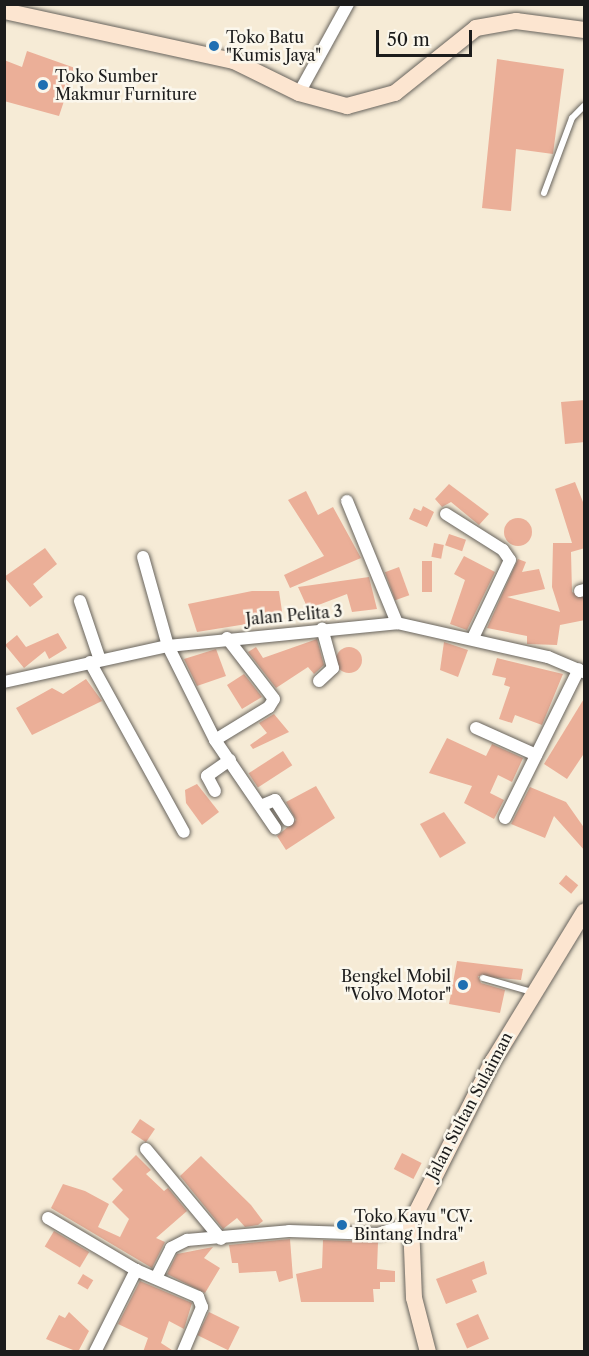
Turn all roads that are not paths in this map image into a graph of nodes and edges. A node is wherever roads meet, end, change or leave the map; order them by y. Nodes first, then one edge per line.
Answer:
1 (348, 4) edge
2 (4, 11) edge
3 (585, 30) edge
4 (298, 93) junction
5 (585, 106) edge
6 (544, 193) dead end
7 (347, 501) dead end
8 (446, 514) dead end
9 (143, 557) dead end
10 (80, 601) dead end
11 (398, 623) junction
12 (322, 628) junction
13 (227, 638) junction
14 (472, 638) junction
15 (168, 646) junction
16 (95, 661) junction
17 (582, 670) edge
18 (319, 681) dead end
19 (4, 682) edge
20 (476, 728) dead end
21 (215, 740) junction
22 (536, 755) junction
23 (230, 760) junction
24 (215, 791) dead end
25 (263, 805) junction
26 (505, 818) dead end
27 (288, 820) dead end
28 (275, 828) dead end
29 (184, 832) dead end
30 (585, 912) edge
31 (483, 978) dead end
32 (531, 992) junction
33 (147, 1149) dead end
34 (48, 1218) dead end
35 (411, 1223) junction
36 (221, 1239) junction
37 (136, 1270) junction
38 (156, 1278) junction
39 (94, 1352) edge
40 (183, 1352) edge
41 (428, 1352) edge

1 - 4 street
2 - 4 main road
3 - 4 main road
5 - 6 lane
7 - 11 street
8 - 14 street
9 - 15 street
10 - 16 street
11 - 12 street, Jalan Pelita 3
11 - 14 street, Jalan Pelita 3
12 - 13 street, Jalan Pelita 3
12 - 18 street
13 - 15 street, Jalan Pelita 3
13 - 21 street
14 - 17 street, Jalan Pelita 3
15 - 16 street, Jalan Pelita 3
15 - 21 street
16 - 19 street, Jalan Pelita 3
16 - 29 street
17 - 22 street
20 - 22 street
21 - 23 street
22 - 26 street
23 - 24 street
23 - 25 street
25 - 27 street
25 - 28 street
30 - 32 main road, Jalan Sultan Sulaiman
31 - 32 lane
32 - 35 main road, Jalan Sultan Sulaiman
33 - 36 street
34 - 37 street
35 - 36 street
35 - 41 main road, Jalan Sultan Sulaiman
36 - 38 street
37 - 38 street
37 - 39 street
38 - 40 street

